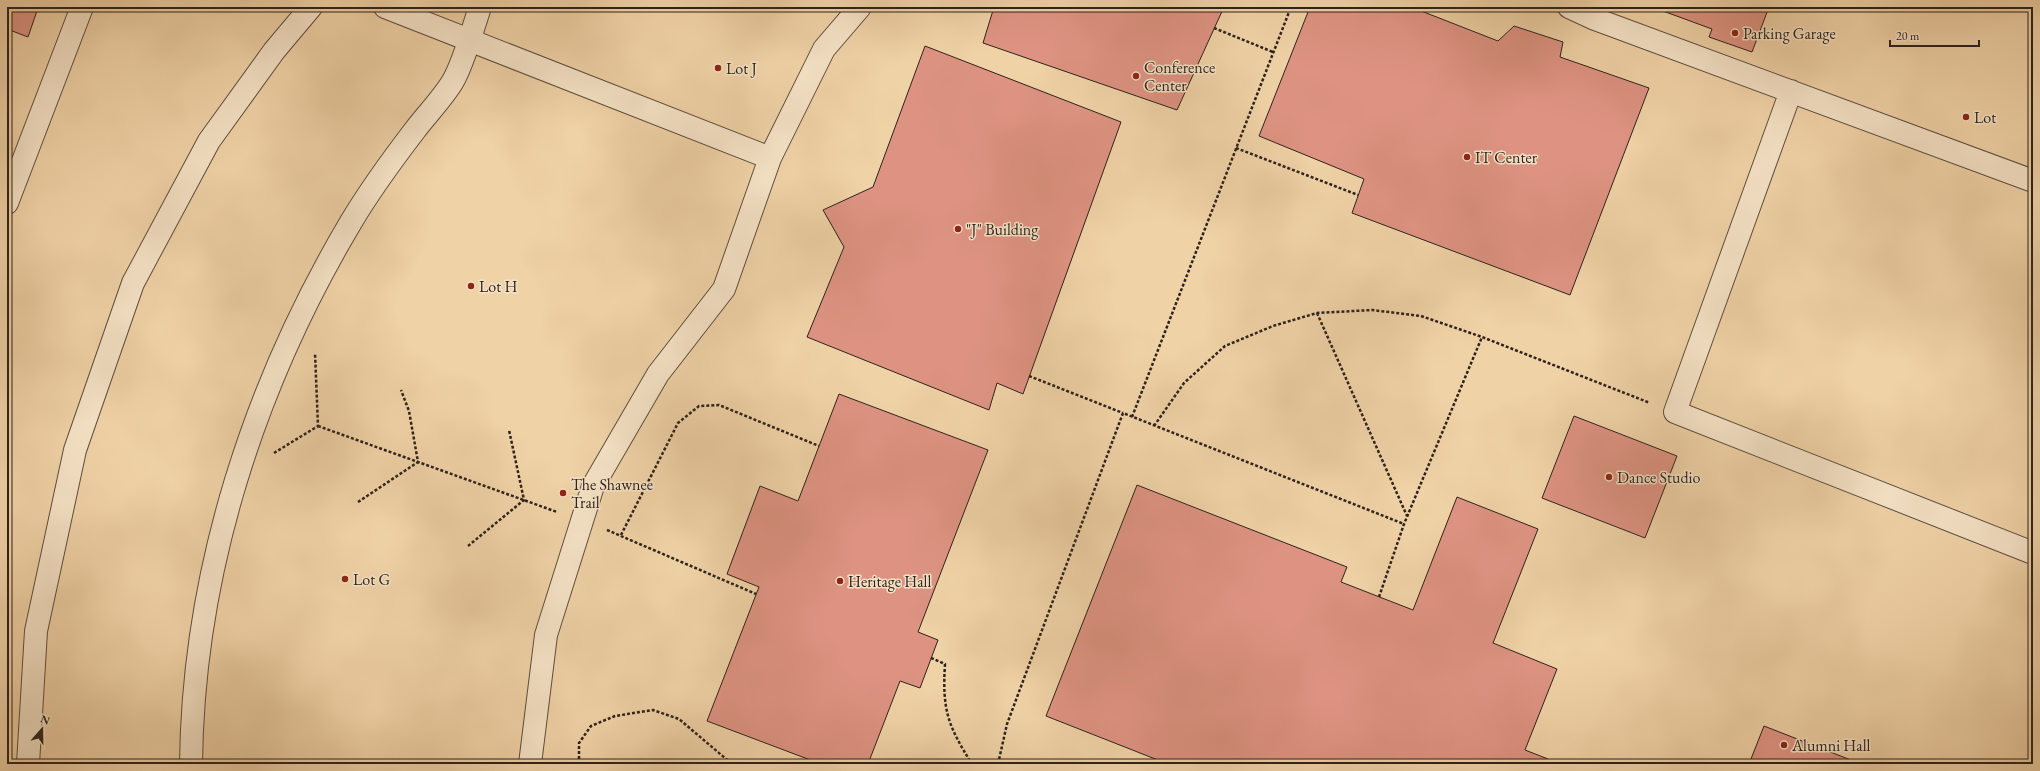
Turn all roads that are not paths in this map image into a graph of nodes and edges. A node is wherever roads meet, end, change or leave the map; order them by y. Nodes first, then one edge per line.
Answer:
1 (82, 7) edge
2 (311, 7) edge
3 (385, 7) edge
4 (480, 7) edge
5 (860, 7) edge
6 (1569, 7) edge
7 (469, 40) junction
8 (1790, 91) junction
9 (770, 158) junction
10 (2033, 181) edge
11 (7, 203) edge
12 (2033, 553) edge
13 (28, 764) edge
14 (191, 764) edge
15 (530, 764) edge

1 - 11 lane
2 - 13 lane
3 - 7 lane
4 - 7 lane
5 - 9 lane
6 - 8 lane
7 - 9 lane
7 - 14 lane
8 - 10 lane
8 - 12 lane
9 - 15 lane

